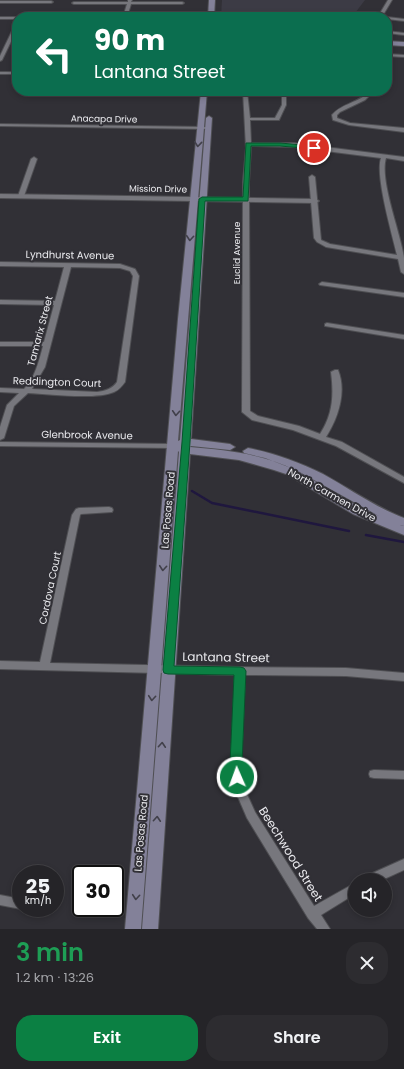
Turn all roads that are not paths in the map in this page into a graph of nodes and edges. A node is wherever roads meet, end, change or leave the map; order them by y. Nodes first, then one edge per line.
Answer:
1 (212, 0) edge
2 (218, 0) edge
3 (390, 0) edge
4 (0, 1) edge
5 (51, 2) dead end
6 (129, 2) edge
7 (74, 3) dead end
8 (182, 3) dead end
9 (126, 12) edge
10 (211, 12) edge
11 (217, 12) edge
12 (383, 12) edge
13 (0, 18) edge
14 (12, 18) edge
15 (392, 19) edge
16 (404, 20) edge
17 (392, 33) edge
18 (404, 34) edge
19 (12, 35) edge
20 (392, 44) edge
21 (404, 45) edge
22 (392, 55) edge
23 (404, 56) edge
24 (0, 60) edge
25 (0, 73) edge
26 (12, 73) edge
27 (204, 96) edge
28 (210, 96) edge
29 (245, 96) edge
30 (284, 96) edge
31 (367, 96) edge
32 (247, 119) junction
33 (0, 126) edge
34 (204, 128) junction
35 (404, 130) edge
36 (248, 144) junction
37 (384, 157) junction
38 (34, 159) dead end
39 (404, 159) edge
40 (312, 176) dead end
41 (0, 196) edge
42 (21, 196) junction
43 (198, 199) junction
44 (246, 199) junction
45 (315, 201) junction
46 (402, 258) edge
47 (0, 264) edge
48 (68, 265) junction
49 (404, 272) edge
50 (322, 284) dead end
51 (404, 295) edge
52 (0, 302) edge
53 (58, 303) junction
54 (327, 325) dead end
55 (404, 337) edge
56 (0, 344) edge
57 (46, 344) junction
58 (335, 372) dead end
59 (0, 390) edge
60 (26, 390) junction
61 (113, 390) joint
62 (322, 437) junction
63 (0, 438) edge
64 (0, 444) edge
65 (181, 446) junction
66 (404, 480) edge
67 (109, 510) dead end
68 (404, 522) edge
69 (404, 531) edge
70 (0, 665) edge
71 (44, 666) junction
72 (161, 669) junction
73 (240, 671) junction
74 (404, 677) edge
75 (374, 774) dead end
76 (404, 775) edge
77 (404, 864) edge
78 (385, 873) edge
79 (348, 892) edge
80 (0, 900) edge
81 (12, 902) edge
82 (312, 914) junction
83 (133, 929) edge
84 (150, 929) edge
85 (324, 929) edge

1 - 10 main road
2 - 11 main road
3 - 12 street
4 - 5 street
6 - 7 street
6 - 8 street
6 - 9 street
13 - 14 street
15 - 16 street
17 - 18 street
19 - 24 street
20 - 21 main road
22 - 23 street
25 - 26 street
27 - 34 main road, Las Posas Road
28 - 34 main road, Las Posas Road
29 - 32 street, Euclid Avenue
30 - 32 street
31 - 35 street
32 - 36 street, Euclid Avenue
33 - 34 street, Anacapa Drive
34 - 43 main road, Las Posas Road
36 - 37 street
36 - 44 street, Euclid Avenue
37 - 39 street
37 - 46 street
38 - 42 street
40 - 45 street
41 - 42 street, Mission Drive
42 - 43 street, Mission Drive
43 - 44 street, Mission Drive
43 - 65 main road, Las Posas Road
44 - 45 street, Mission Drive
44 - 62 street, Euclid Avenue
45 - 46 street
46 - 49 street
47 - 48 street, Lyndhurst Avenue
48 - 53 street, Tamarix Street
48 - 61 street, Lyndhurst Avenue
50 - 51 street
52 - 53 street
53 - 57 street, Tamarix Street
54 - 55 street
56 - 57 street
57 - 60 street, Tamarix Street
58 - 62 street
59 - 60 street, Reddington Court
60 - 61 street, Reddington Court
60 - 63 street, Tamarix Street
62 - 66 street
64 - 65 street, Glenbrook Avenue
65 - 68 main road, North Carmen Drive
65 - 69 main road, North Carmen Drive
65 - 72 main road, Las Posas Road
67 - 71 street, Cordova Court
70 - 71 street, Lantana Street
71 - 72 street, Lantana Street
72 - 73 street, Lantana Street
72 -> 83 main road, Las Posas Road
84 -> 72 main road, Las Posas Road
73 - 74 street, Lantana Street
73 - 82 street, Beechwood Street
75 - 76 street
77 - 78 street
79 - 82 street
80 - 81 street
82 - 85 street, Beechwood Street

